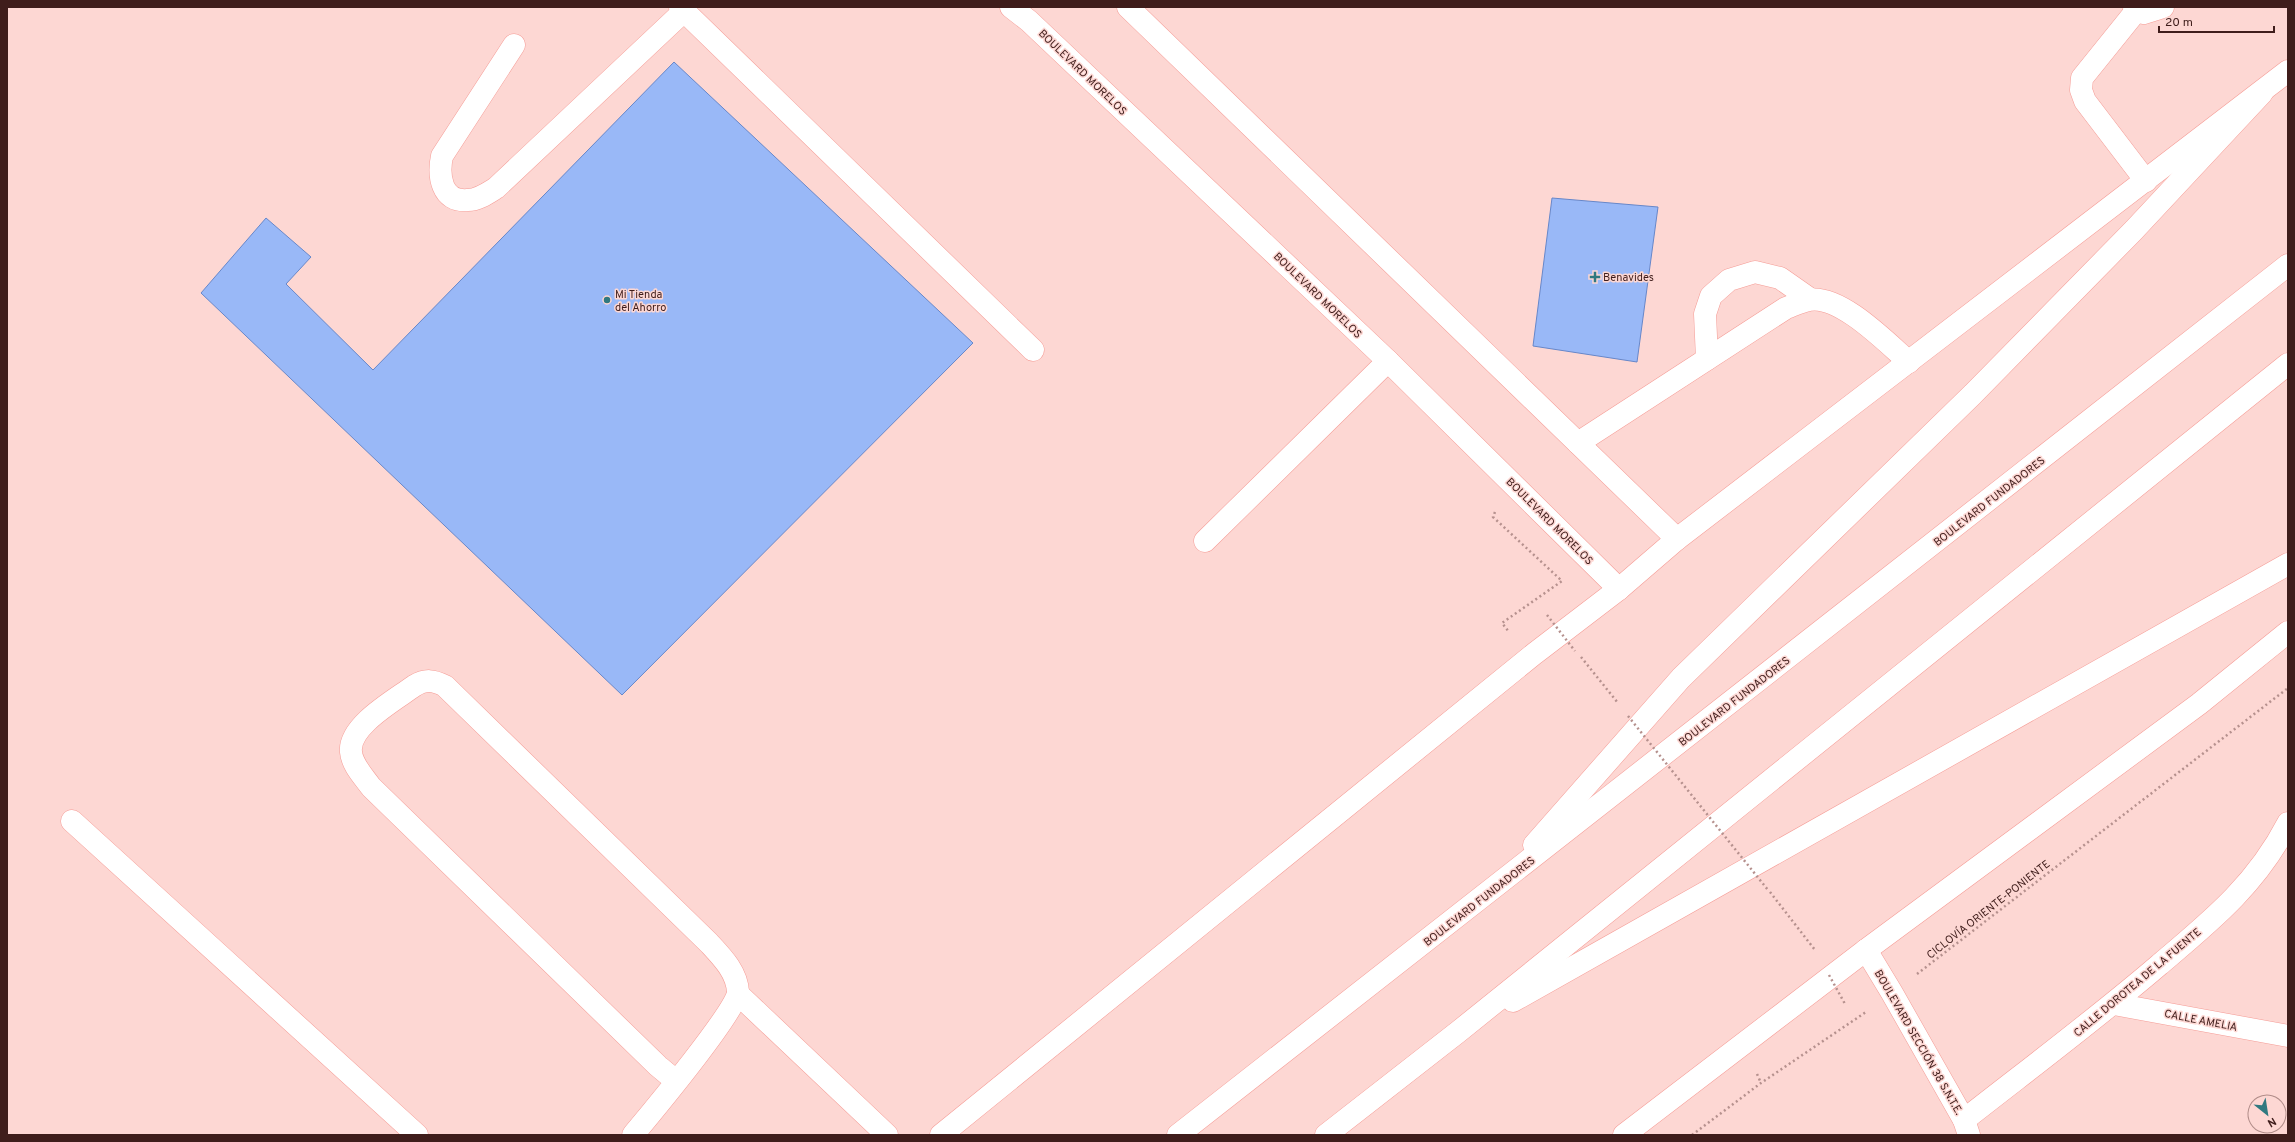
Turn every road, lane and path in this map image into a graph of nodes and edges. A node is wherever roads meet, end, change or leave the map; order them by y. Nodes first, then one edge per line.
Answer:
1 (1011, 7) edge
2 (1128, 7) edge
3 (2163, 7) edge
4 (682, 9) edge
5 (2135, 9) edge
6 (514, 45) dead end
7 (2288, 71) edge
8 (2262, 93) junction
9 (2146, 181) junction
10 (2288, 265) edge
11 (1810, 299) junction
12 (1033, 350) dead end
13 (1707, 359) junction
14 (1388, 361) junction
15 (1909, 362) junction
16 (2288, 364) edge
17 (1578, 443) junction
18 (1510, 481) junction
19 (1677, 539) junction
20 (1206, 541) dead end
21 (2288, 564) edge
22 (1619, 589) junction
23 (1547, 615) dead end
24 (2288, 632) edge
25 (1512, 636) dead end
26 (2288, 688) edge
27 (1618, 704) dead end
28 (1623, 710) dead end
29 (72, 821) dead end
30 (2288, 823) edge
31 (1497, 886) junction
32 (1866, 950) junction
33 (1818, 955) dead end
34 (1825, 969) dead end
35 (1892, 993) junction
36 (738, 994) junction
37 (1845, 1004) dead end
38 (2114, 1004) junction
39 (1458, 1032) junction
40 (2288, 1036) edge
41 (676, 1081) junction
42 (1966, 1127) edge
43 (417, 1135) edge
44 (632, 1135) edge
45 (887, 1135) edge
46 (941, 1135) edge
47 (1178, 1135) edge
48 (1326, 1135) edge
49 (1624, 1135) edge
50 (1692, 1135) edge

1 - 14 main road, BOULEVARD MORELOS
2 - 17 main road
3 - 5 main road
4 - 6 main road
4 - 12 main road
5 - 9 main road
7 - 8 main road
8 - 9 main road
8 - 31 main road
9 - 15 main road
10 - 31 main road, BOULEVARD FUNDADORES
11 - 13 main road
11 - 13 main road
11 - 15 main road
13 - 17 main road
14 - 18 main road, BOULEVARD MORELOS
14 - 20 main road
15 - 19 main road
16 - 39 main road
17 - 19 main road
18 - 22 main road, BOULEVARD MORELOS
18 - 25 path
19 - 22 main road
21 - 39 main road
22 - 46 main road
23 - 27 path, bridge
24 - 32 main road
26 - 35 path, CICLOVÍA ORIENTE-PONIENTE
28 - 33 path, bridge
29 - 43 main road
30 - 38 main road, CALLE DOROTEA DE LA FUENTE
31 - 47 main road, BOULEVARD FUNDADORES
32 - 35 main road, BOULEVARD SECCIÓN 38 S.N.T.E.
32 - 49 main road
34 - 37 path, bridge
35 - 42 main road, BOULEVARD SECCIÓN 38 S.N.T.E.
35 - 50 path, CICLOVÍA ORIENTE-PONIENTE
36 - 41 main road
36 - 41 main road
36 - 45 main road
38 - 40 main road, CALLE AMELIA
38 - 42 main road, CALLE DOROTEA DE LA FUENTE
39 - 48 main road
41 - 44 main road

